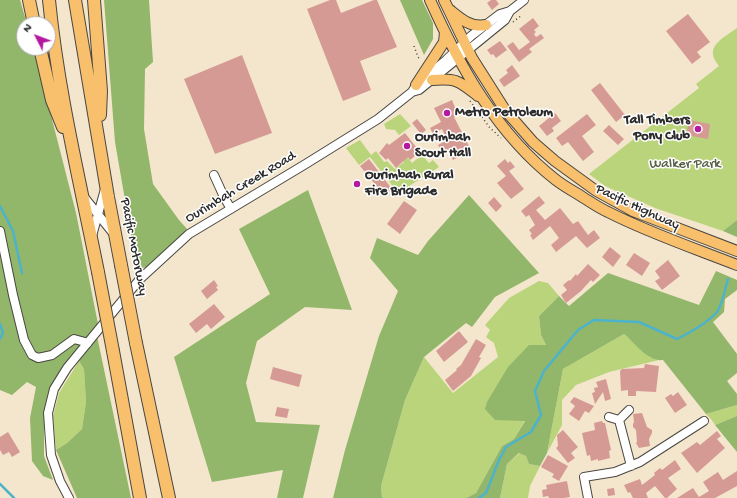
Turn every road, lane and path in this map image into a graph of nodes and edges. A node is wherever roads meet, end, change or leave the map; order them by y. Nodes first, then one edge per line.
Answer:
1 (29, 0) edge
2 (48, 0) edge
3 (75, 0) edge
4 (94, 0) edge
5 (430, 0) edge
6 (524, 0) edge
7 (446, 4) edge
8 (510, 11) junction
9 (522, 15) dead end
10 (32, 16) edge
11 (486, 25) junction
12 (510, 25) dead end
13 (445, 32) junction
14 (414, 46) dead end
15 (466, 47) junction
16 (42, 56) edge
17 (456, 56) junction
18 (423, 62) dead end
19 (432, 80) junction
20 (414, 88) junction
21 (484, 101) junction
22 (99, 140) junction
23 (71, 147) junction
24 (214, 175) dead end
25 (106, 187) junction
26 (82, 195) junction
27 (231, 209) junction
28 (98, 215) junction
29 (0, 232) edge
30 (115, 234) junction
31 (91, 239) junction
32 (737, 251) edge
33 (737, 265) edge
34 (87, 344) junction
35 (628, 410) dead end
36 (609, 417) dead end
37 (619, 420) junction
38 (704, 421) dead end
39 (631, 466) junction
40 (69, 498) edge
41 (140, 498) edge
42 (169, 498) edge
43 (588, 498) edge

1 - 10 highway
2 - 23 highway
3 - 22 highway, Pacific Motorway
4 - 22 highway
5 - 13 main road, Pacific Highway
6 - 8 street
7 - 11 main road
7 - 15 main road, Pacific Highway
8 - 11 street
8 - 15 street
9 - 12 path
11 - 15 street
13 - 17 main road, Pacific Highway
13 - 20 main road
14 - 18 path
15 - 17 street, Ourimbah Creek Road
15 - 32 main road, Pacific Highway
16 - 23 highway
17 - 19 street, Ourimbah Creek Road
17 - 20 street, Ourimbah Creek Road
17 - 21 main road, Pacific Highway
19 - 20 street, Ourimbah Creek Road
19 - 21 main road
20 - 27 street, Ourimbah Creek Road
21 - 33 main road, Pacific Highway
22 - 25 highway, Pacific Motorway
23 - 26 highway
24 - 27 street
25 - 28 street
25 - 30 highway, Pacific Motorway
26 - 28 street
26 - 31 highway
27 - 34 street, Ourimbah Creek Road
28 - 30 street
28 - 31 street
29 - 34 street
30 - 42 highway, Pacific Motorway, bridge
31 - 41 highway, bridge
34 - 40 street, Ourimbah Creek Road
35 - 37 street
36 - 37 street
37 - 39 street
38 - 39 street
39 - 43 street

